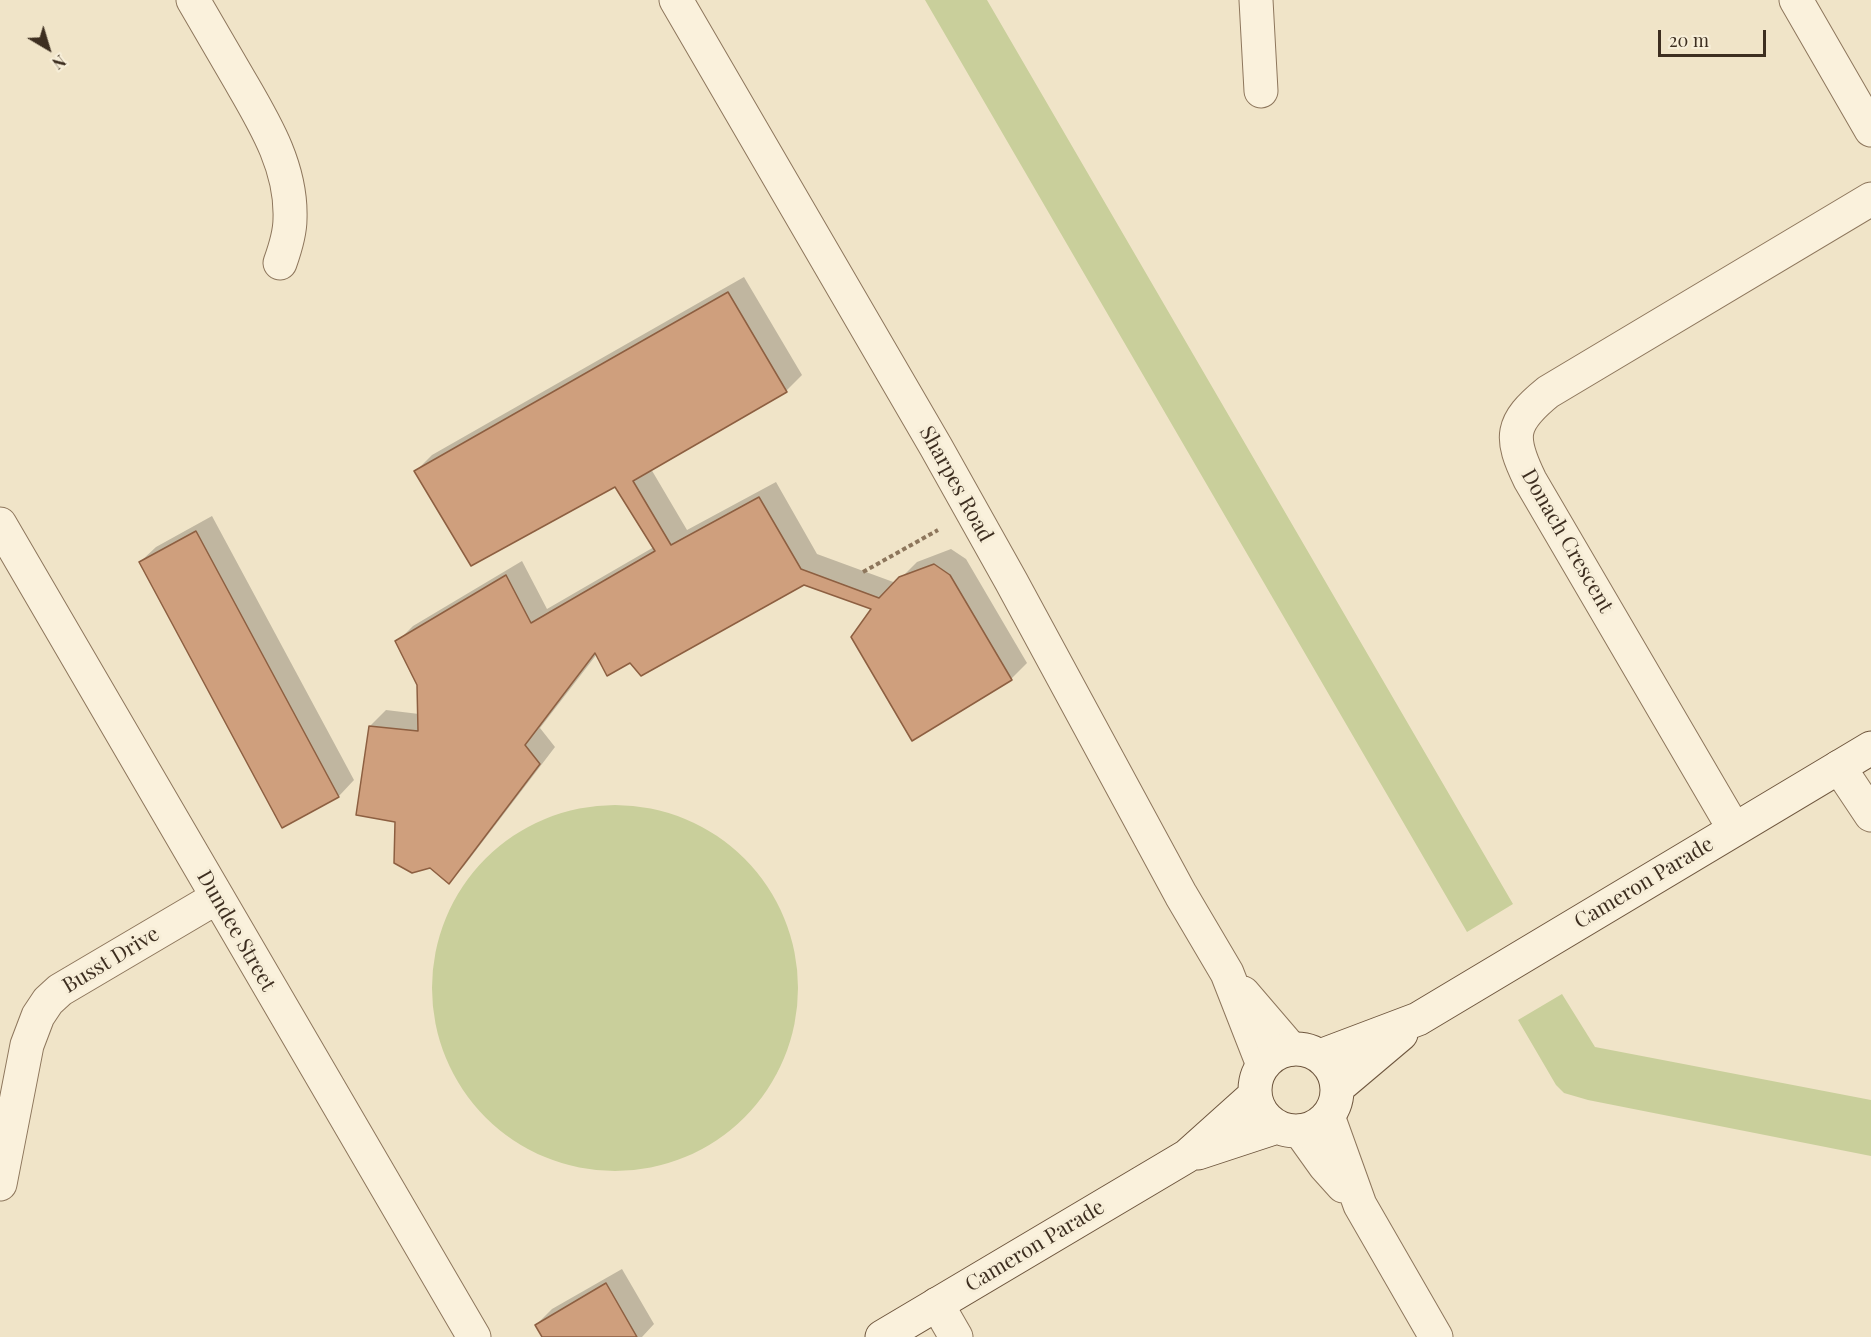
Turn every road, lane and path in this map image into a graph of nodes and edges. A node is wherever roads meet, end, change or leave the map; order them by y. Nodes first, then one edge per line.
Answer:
1 (193, 0) edge
2 (676, 0) edge
3 (1256, 0) edge
4 (1796, 0) edge
5 (1262, 91) dead end
6 (1871, 130) edge
7 (1871, 199) edge
8 (280, 263) dead end
9 (0, 524) edge
10 (938, 530) dead end
11 (863, 572) dead end
12 (1860, 760) edge
13 (1871, 816) edge
14 (1734, 829) junction
15 (216, 898) junction
16 (1227, 973) junction
17 (1418, 1019) junction
18 (1305, 1053) junction
19 (1259, 1080) junction
20 (1311, 1116) junction
21 (1187, 1156) junction
22 (0, 1184) edge
23 (937, 1304) junction
24 (474, 1337) edge
25 (882, 1337) edge
26 (956, 1337) edge
27 (1436, 1337) edge

1 - 8 street
2 - 16 street, Sharpes Road
3 - 5 street
4 - 6 street
7 - 14 street, Donach Crescent
9 - 15 street, Dundee Street
10 - 11 path
12 - 13 street
12 - 14 street, Cameron Parade
14 - 17 street, Cameron Parade
15 - 22 street, Busst Drive
15 - 24 street, Dundee Street
16 - 18 street, Sharpes Road
16 - 19 street, Sharpes Road
17 - 18 street, Cameron Parade
17 - 20 street, Cameron Parade
18 - 19 street
18 - 20 street
19 - 20 street
19 - 21 street, Cameron Parade
20 - 21 street, Cameron Parade
20 - 27 street
21 - 23 street, Cameron Parade
23 - 25 street, Cameron Parade
23 - 26 street

